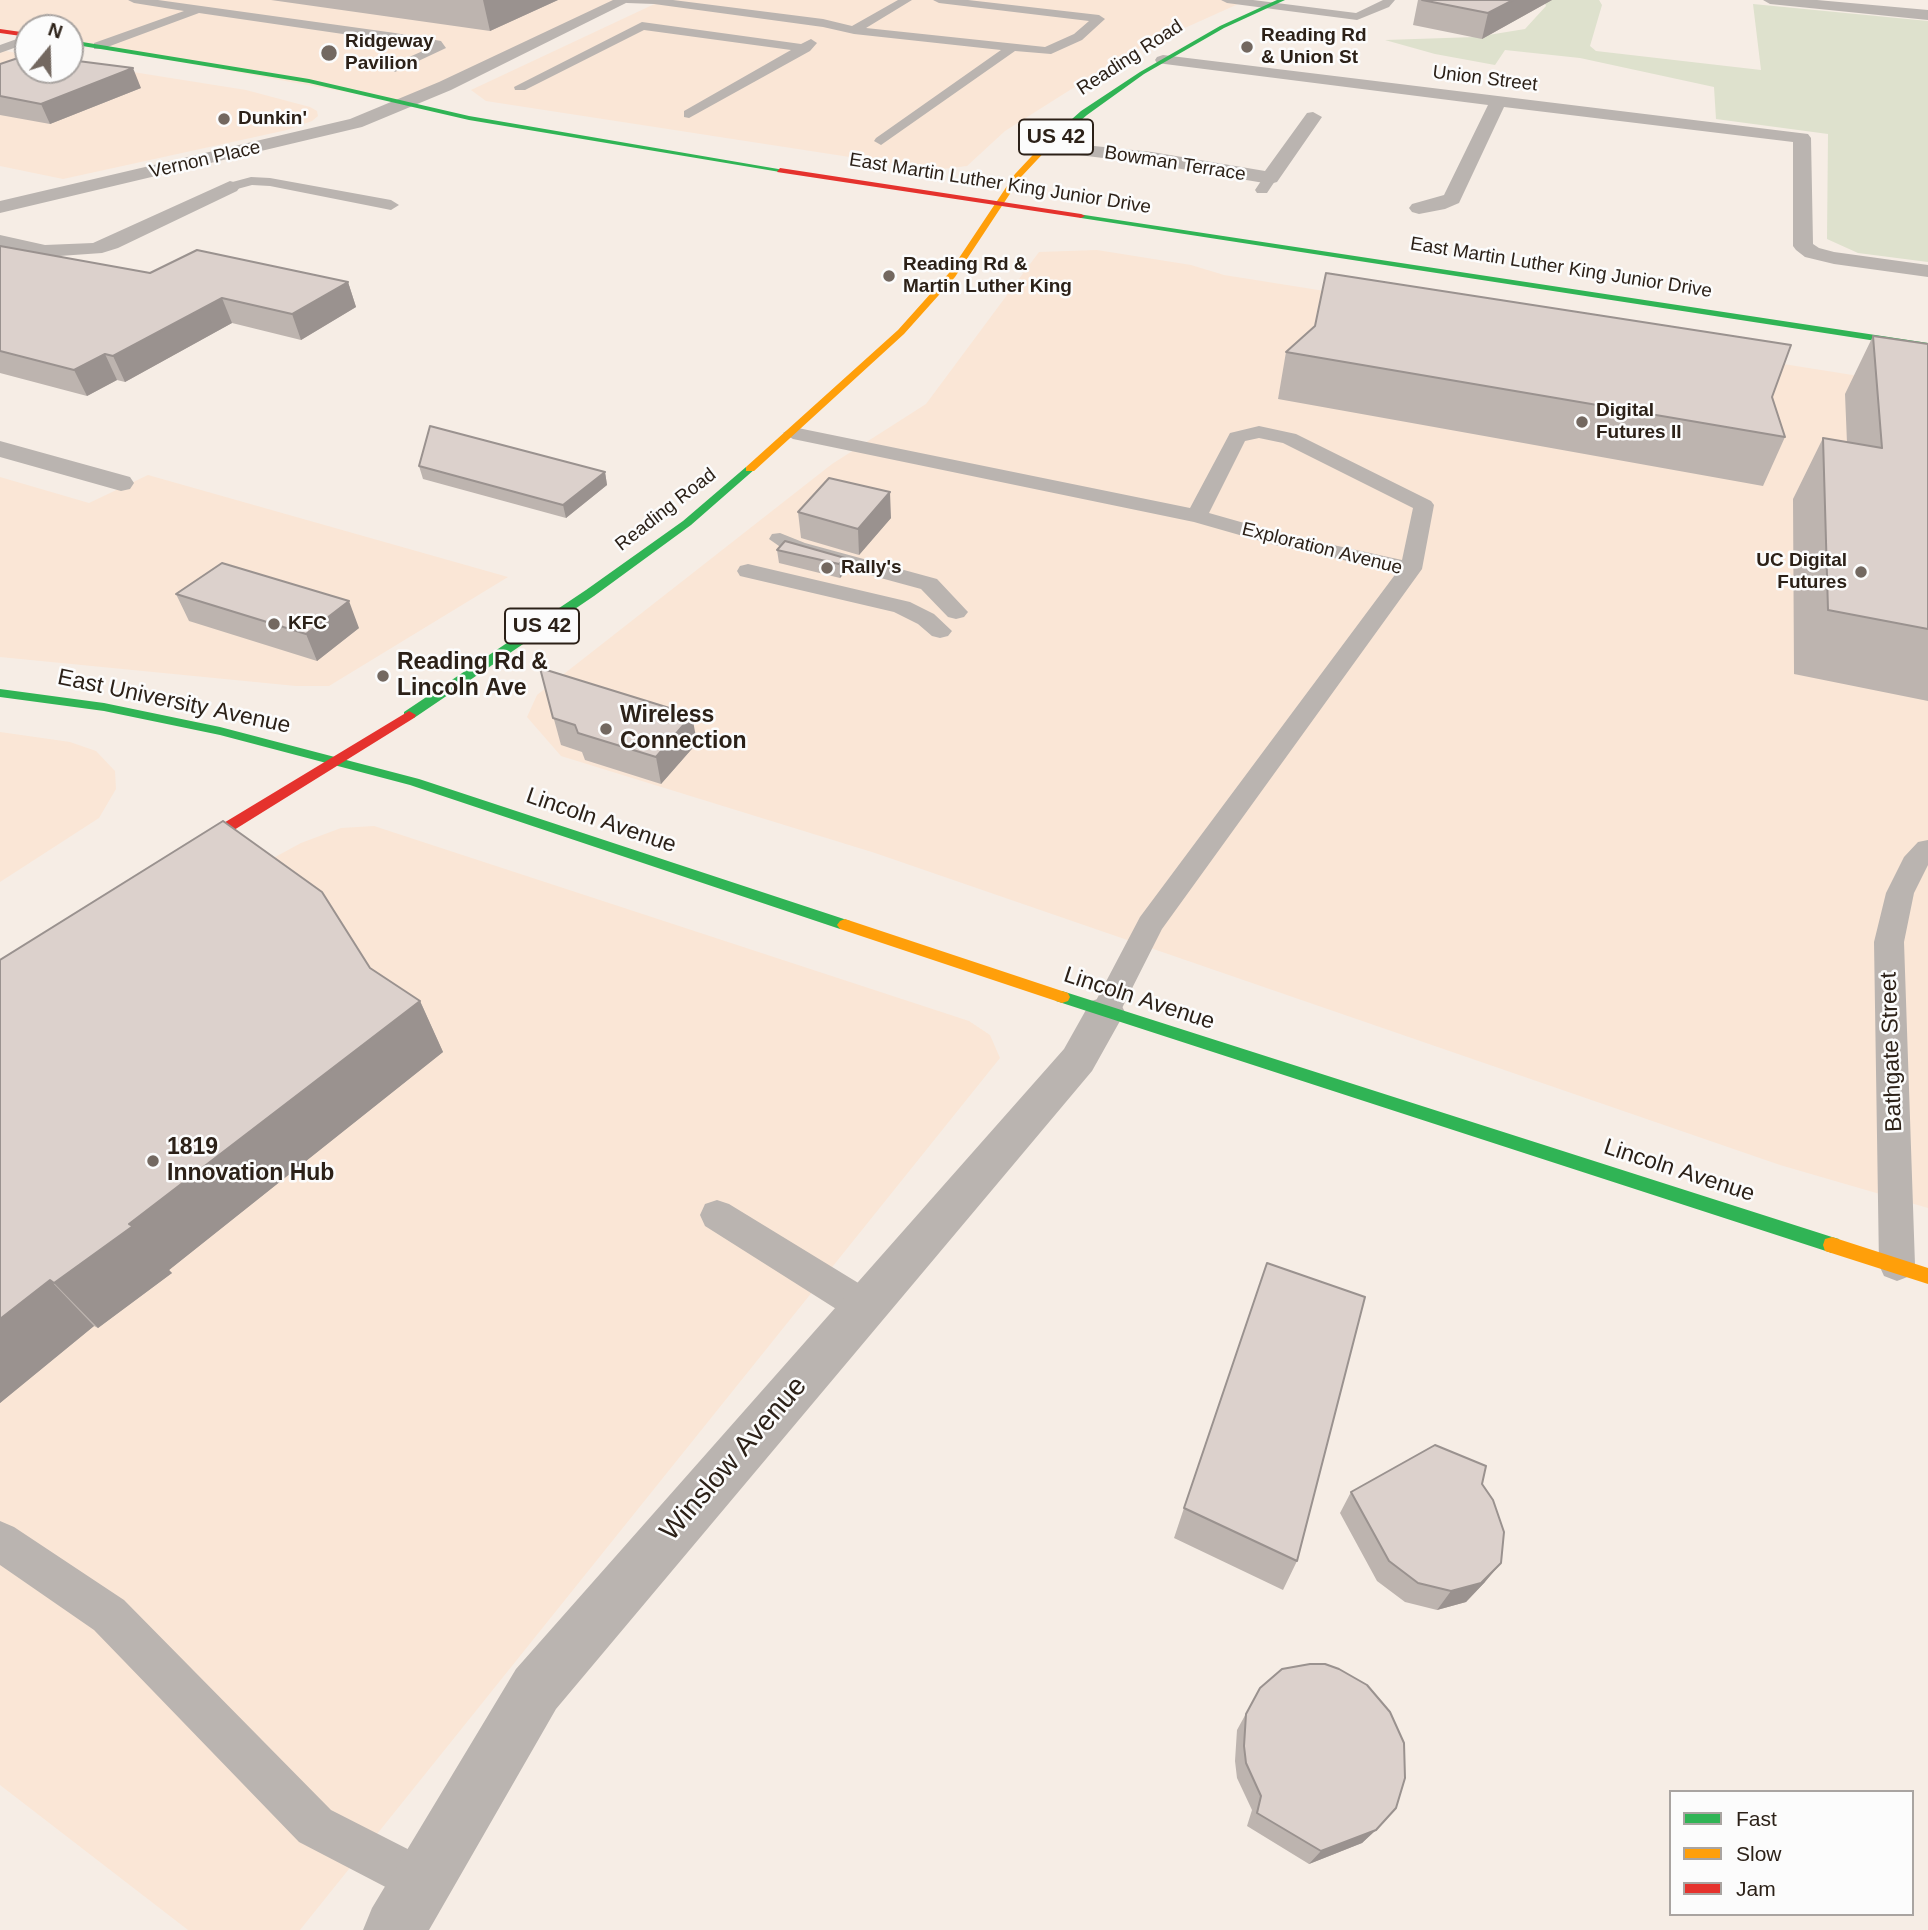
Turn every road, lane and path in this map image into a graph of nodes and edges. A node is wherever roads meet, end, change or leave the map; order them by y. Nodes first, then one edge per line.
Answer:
1 (134, 0) edge
2 (626, 0) edge
3 (906, 0) edge
4 (939, 0) edge
5 (1227, 0) edge
6 (1389, 0) edge
7 (1770, 0) edge
8 (1275, 3) edge
9 (197, 10) junction
10 (1928, 15) edge
11 (829, 27) junction
12 (854, 30) junction
13 (84, 44) edge
14 (98, 46) junction
15 (806, 48) junction
16 (1011, 48) junction
17 (1163, 61) junction
18 (395, 68) dead end
19 (520, 87) dead end
20 (1498, 102) junction
21 (407, 103) junction
22 (689, 114) dead end
23 (1313, 117) dead end
24 (881, 141) dead end
25 (1046, 146) junction
26 (230, 187) joint
27 (391, 205) dead end
28 (1001, 205) junction
29 (0, 207) edge
30 (1419, 208) dead end
31 (0, 241) edge
32 (1928, 271) edge
33 (1928, 346) edge
34 (793, 433) junction
35 (0, 449) edge
36 (121, 482) dead end
37 (1197, 516) junction
38 (780, 539) dead end
39 (1411, 569) junction
40 (748, 571) dead end
41 (956, 612) dead end
42 (940, 631) dead end
43 (0, 693) edge
44 (337, 761) junction
45 (1928, 849) edge
46 (172, 861) edge
47 (1105, 1012) junction
48 (718, 1215) dead end
49 (1897, 1265) junction
50 (1928, 1276) edge
51 (865, 1307) junction
52 (0, 1541) edge
53 (422, 1882) junction
54 (394, 1930) edge

1 - 9 lane
2 - 11 lane
2 - 21 street, Vernon Place
3 - 12 lane
4 - 16 lane
5 - 8 lane
6 - 8 lane
7 - 10 street
8 - 17 main road, Reading Road / US 42
9 - 14 lane
9 - 18 lane
11 - 12 lane
11 - 15 lane
12 - 16 lane
13 - 14 main road, East Martin Luther King Junior Drive
14 - 21 main road, East Martin Luther King Junior Drive
15 - 19 lane
15 - 22 lane
16 - 24 lane
17 - 20 street, Union Street
17 - 25 main road, Reading Road / US 42
20 - 30 street
20 - 32 street, Union Street
21 - 28 main road, East Martin Luther King Junior Drive
21 - 29 street, Vernon Place
23 - 25 street, Bowman Terrace
25 - 28 main road, Reading Road / US 42
26 - 27 lane
26 - 31 street, Vernon Place
28 - 33 main road, East Martin Luther King Junior Drive
28 - 34 main road, Reading Road / US 42
34 - 37 lane, Exploration Avenue
34 - 44 main road, Reading Road / US 42
35 - 36 street
37 - 39 lane, Exploration Avenue
37 - 39 lane
38 - 41 lane
39 - 47 lane, Exploration Avenue
40 - 42 lane
43 - 44 main road, East University Avenue
44 - 46 main road, Reading Road / US 42
44 - 47 main road, Lincoln Avenue
45 - 49 lane, Bathgate Street
47 - 49 main road, Lincoln Avenue
47 - 51 street, Winslow Avenue
48 - 51 lane
49 - 50 main road, Lincoln Avenue
51 - 53 street, Winslow Avenue
52 - 53 lane
53 - 54 street, Winslow Avenue

